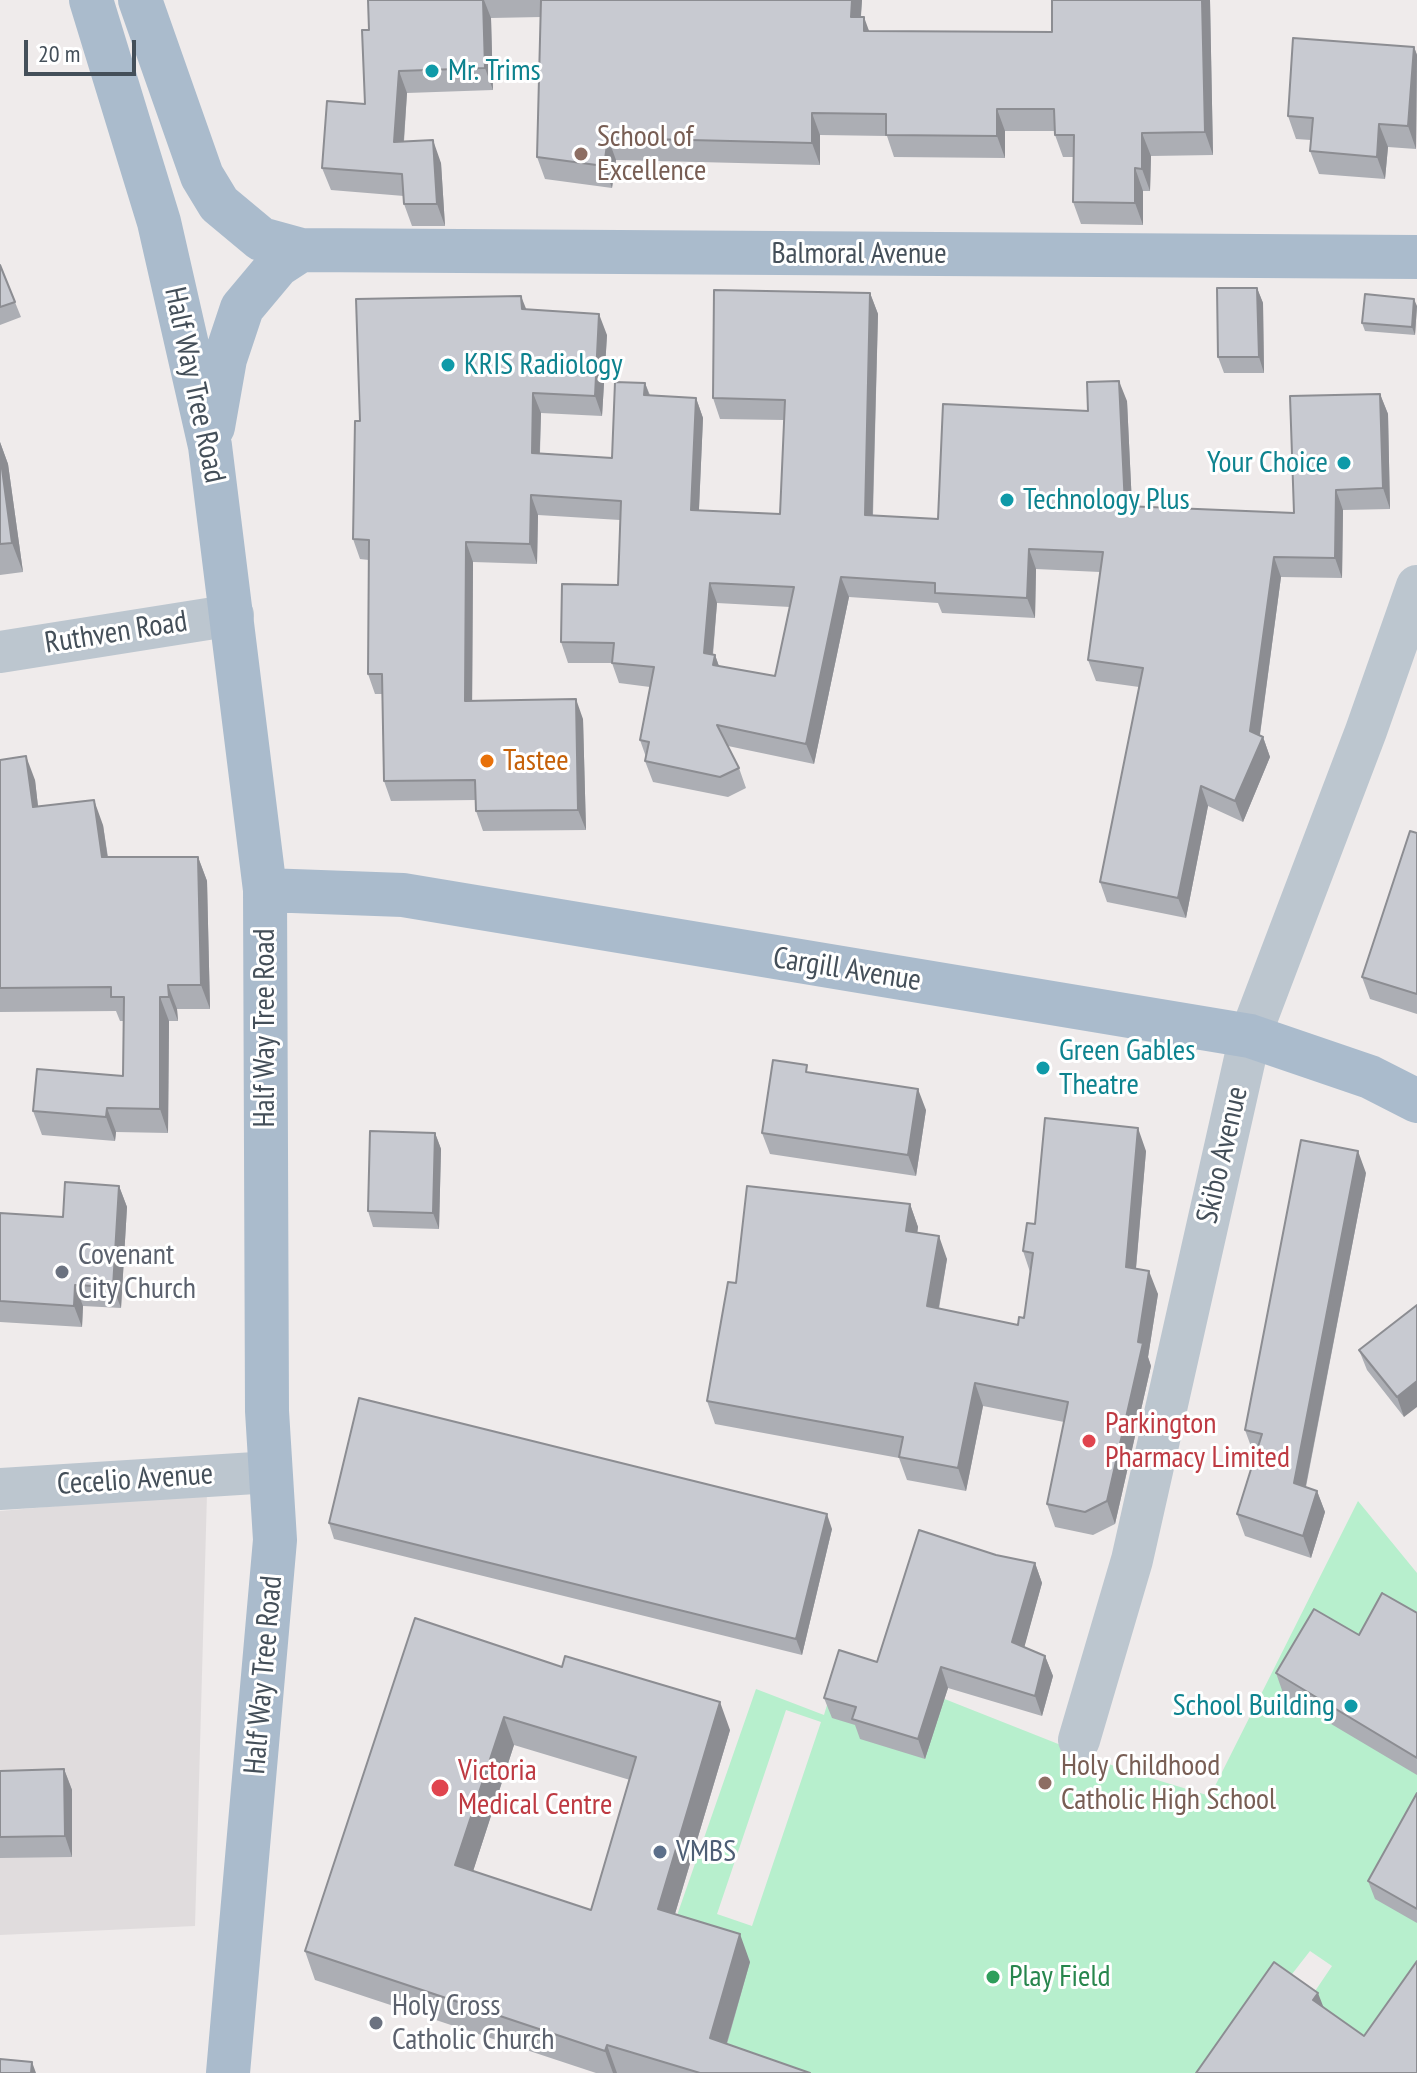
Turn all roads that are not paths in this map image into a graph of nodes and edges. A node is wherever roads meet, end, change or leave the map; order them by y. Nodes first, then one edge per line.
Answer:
1 (91, 0) edge
2 (140, 0) edge
3 (301, 250) junction
4 (1417, 257) edge
5 (210, 446) junction
6 (1417, 586) edge
7 (233, 615) junction
8 (0, 652) edge
9 (265, 890) junction
10 (1250, 1036) junction
11 (1417, 1101) edge
12 (271, 1472) junction
13 (0, 1489) edge
14 (1079, 1740) dead end
15 (228, 2073) edge

1 - 5 main road, Half Way Tree Road
2 - 3 main road
3 - 4 main road, Balmoral Avenue
3 - 5 main road
5 - 7 main road, Half Way Tree Road
6 - 10 street, Skibo Avenue
7 - 8 street, Ruthven Road
7 - 9 main road, Half Way Tree Road
9 - 10 main road, Cargill Avenue
9 - 12 main road, Half Way Tree Road
10 - 11 main road, Cargill Avenue
10 - 14 street, Skibo Avenue
12 - 13 street, Cecelio Avenue
12 - 15 main road, Half Way Tree Road

